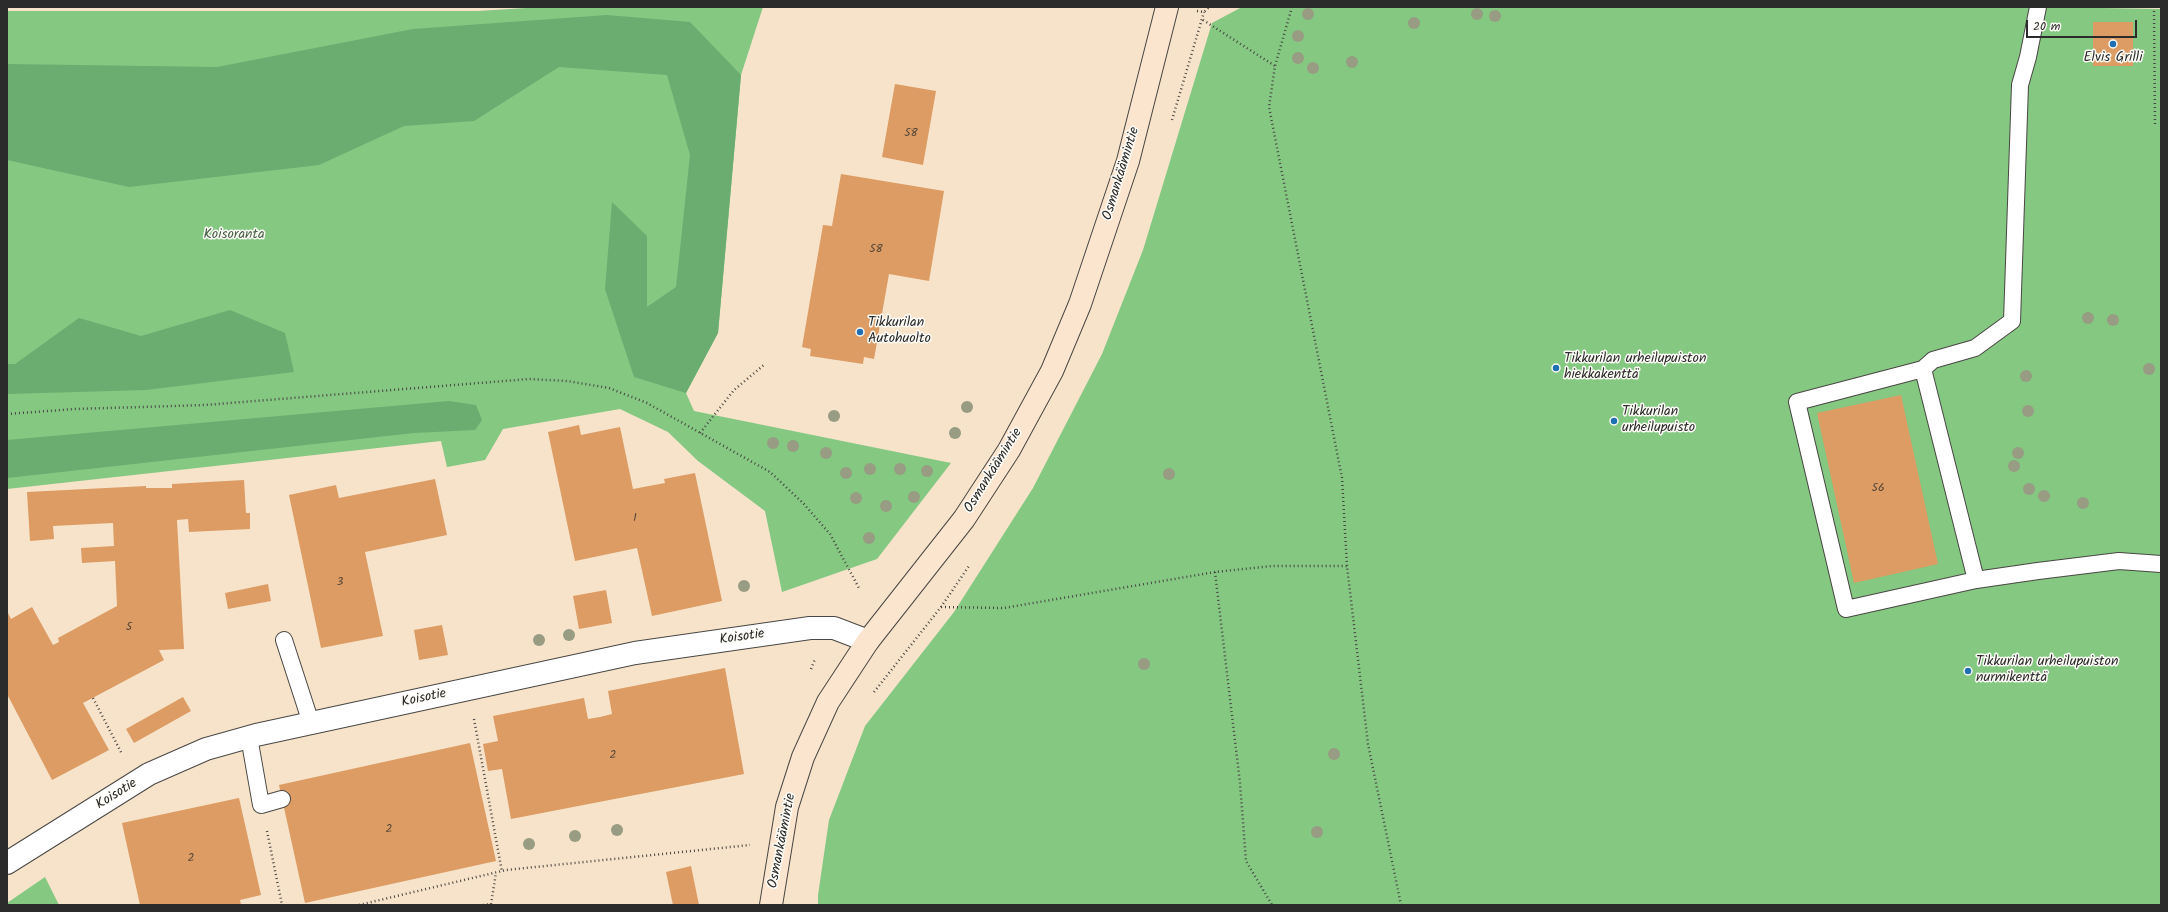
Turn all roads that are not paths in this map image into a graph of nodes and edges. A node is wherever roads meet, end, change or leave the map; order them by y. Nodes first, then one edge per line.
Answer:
1 (1167, 7) edge
2 (2038, 7) edge
3 (1923, 369) junction
4 (2161, 564) edge
5 (1976, 580) junction
6 (284, 640) dead end
7 (868, 641) junction
8 (311, 723) junction
9 (250, 737) junction
10 (282, 799) dead end
11 (7, 863) edge
12 (771, 905) edge

1 - 7 street, Osmankäämintie
2 - 3 lane
3 - 5 lane
3 - 5 lane
4 - 5 lane
6 - 8 lane
7 - 8 street, Koisotie
7 - 12 street, Osmankäämintie
8 - 9 street, Koisotie
9 - 10 lane
9 - 11 street, Koisotie

